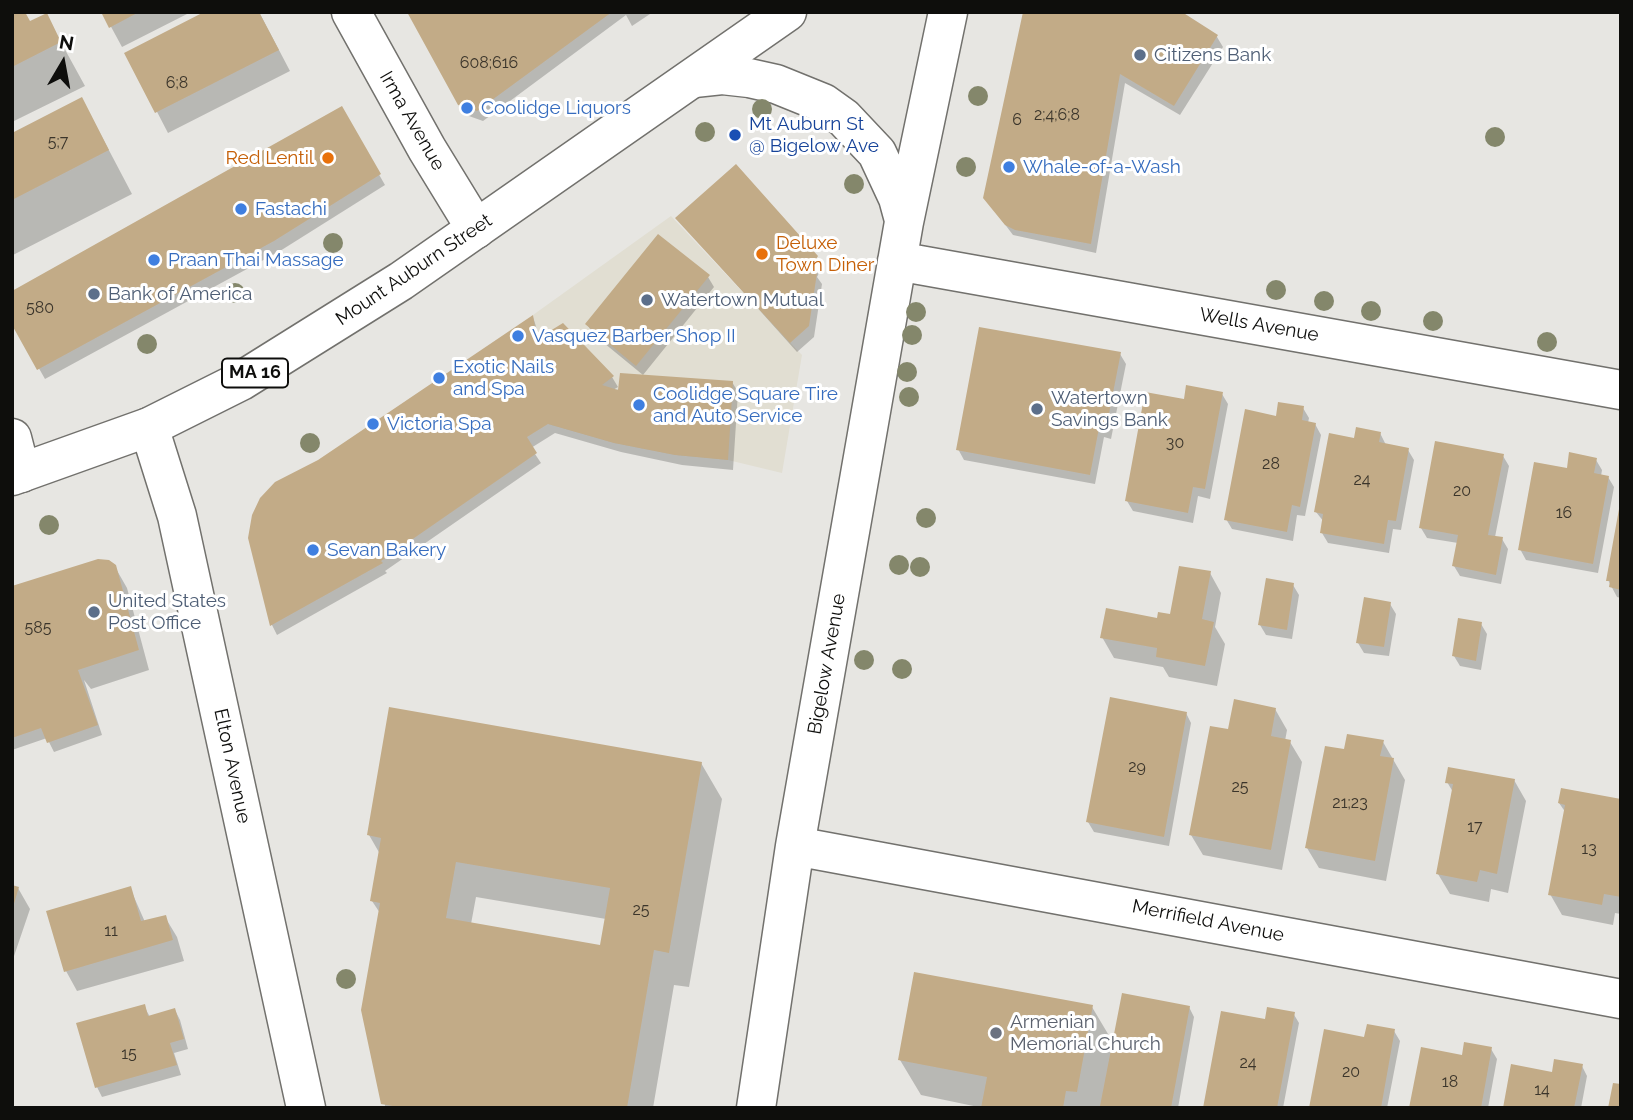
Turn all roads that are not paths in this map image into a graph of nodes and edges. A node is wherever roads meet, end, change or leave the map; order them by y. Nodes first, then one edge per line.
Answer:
1 (351, 12) edge
2 (787, 12) edge
3 (948, 12) edge
4 (694, 78) junction
5 (904, 222) junction
6 (476, 229) junction
7 (897, 261) junction
8 (1621, 390) edge
9 (149, 427) junction
10 (15, 462) edge
11 (795, 846) junction
12 (1621, 999) edge
13 (306, 1108) edge
14 (756, 1108) edge

1 - 6 street, Irma Avenue
2 - 4 street, Mount Auburn Street / MA 16
3 - 5 street, Bigelow Avenue
4 - 5 street, Bigelow Avenue
4 - 6 street, Mount Auburn Street / MA 16
5 - 7 street, Bigelow Avenue
6 - 9 street, Mount Auburn Street / MA 16
7 - 8 street, Wells Avenue
7 - 11 street, Bigelow Avenue
9 - 10 street, Mount Auburn Street / MA 16
9 - 13 street, Elton Avenue
11 - 12 street, Merrifield Avenue
11 - 14 street, Bigelow Avenue

